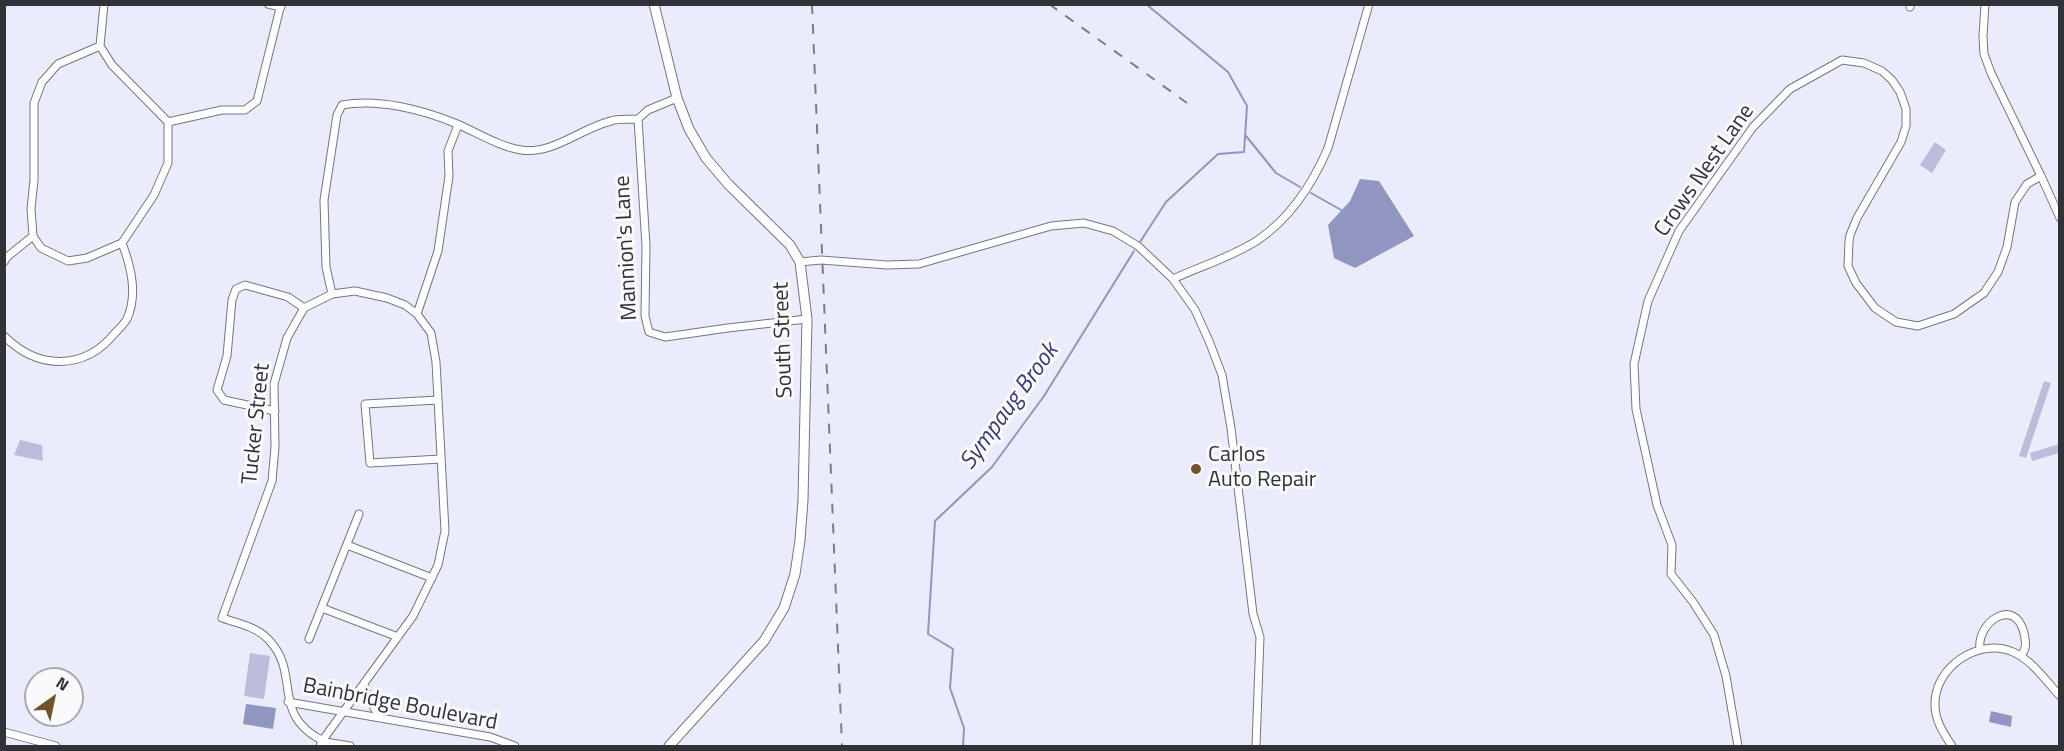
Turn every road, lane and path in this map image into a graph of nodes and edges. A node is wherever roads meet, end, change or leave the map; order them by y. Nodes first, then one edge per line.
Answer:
1 (104, 4) edge
2 (268, 4) edge
3 (654, 4) edge
4 (1369, 4) edge
5 (1985, 4) edge
6 (280, 6) edge
7 (100, 46) junction
8 (677, 98) junction
9 (638, 119) junction
10 (168, 122) junction
11 (458, 124) junction
12 (2041, 176) junction
13 (2060, 218) edge
14 (33, 236) junction
15 (122, 243) junction
16 (4, 262) edge
17 (800, 262) junction
18 (1173, 279) junction
19 (332, 294) junction
20 (304, 308) junction
21 (417, 314) junction
22 (807, 319) junction
23 (4, 336) edge
24 (438, 400) junction
25 (275, 411) junction
26 (441, 459) junction
27 (359, 514) dead end
28 (347, 545) junction
29 (432, 578) junction
30 (322, 608) junction
31 (398, 637) junction
32 (309, 639) dead end
33 (1980, 650) junction
34 (2021, 656) junction
35 (364, 684) junction
36 (2060, 696) edge
37 (288, 702) junction
38 (345, 712) junction
39 (380, 718) junction
40 (4, 732) edge
41 (321, 744) edge
42 (499, 744) edge
43 (56, 747) edge
44 (350, 747) edge
45 (515, 747) edge
46 (669, 747) edge
47 (1256, 747) edge
48 (1738, 747) edge
49 (1952, 747) edge

1 - 7 street
2 - 6 street
3 - 8 main road, South Street
4 - 18 street
5 - 12 street
6 - 10 street
7 - 10 street
7 - 14 street
8 - 9 street
8 - 17 main road, South Street
9 - 11 street
9 - 22 street, Mannion's Lane
10 - 15 street
11 - 19 street
11 - 21 street
12 - 13 street
12 - 48 street, Crows Nest Lane
14 - 15 street
14 - 16 street
15 - 23 street
17 - 18 street
17 - 22 main road, South Street
18 - 47 street
19 - 20 street
19 - 21 street
20 - 25 street, Tucker Street
20 - 25 street
21 - 24 street
22 - 46 main road, South Street
24 - 26 street
24 - 26 street
25 - 37 street, Tucker Street
26 - 29 street
27 - 28 street
28 - 29 street
28 - 30 street
29 - 31 street
30 - 31 street
30 - 32 street
31 - 35 street
33 - 34 street
33 - 34 street
33 - 49 street
34 - 36 street
35 - 38 street
35 - 39 street
37 - 38 street, Bainbridge Boulevard
37 - 41 street, Bainbridge Boulevard
38 - 39 street, Bainbridge Boulevard
38 - 41 street
39 - 42 street, Bainbridge Boulevard
40 - 43 street
41 - 44 street, Bainbridge Boulevard
42 - 45 street, Bainbridge Boulevard

